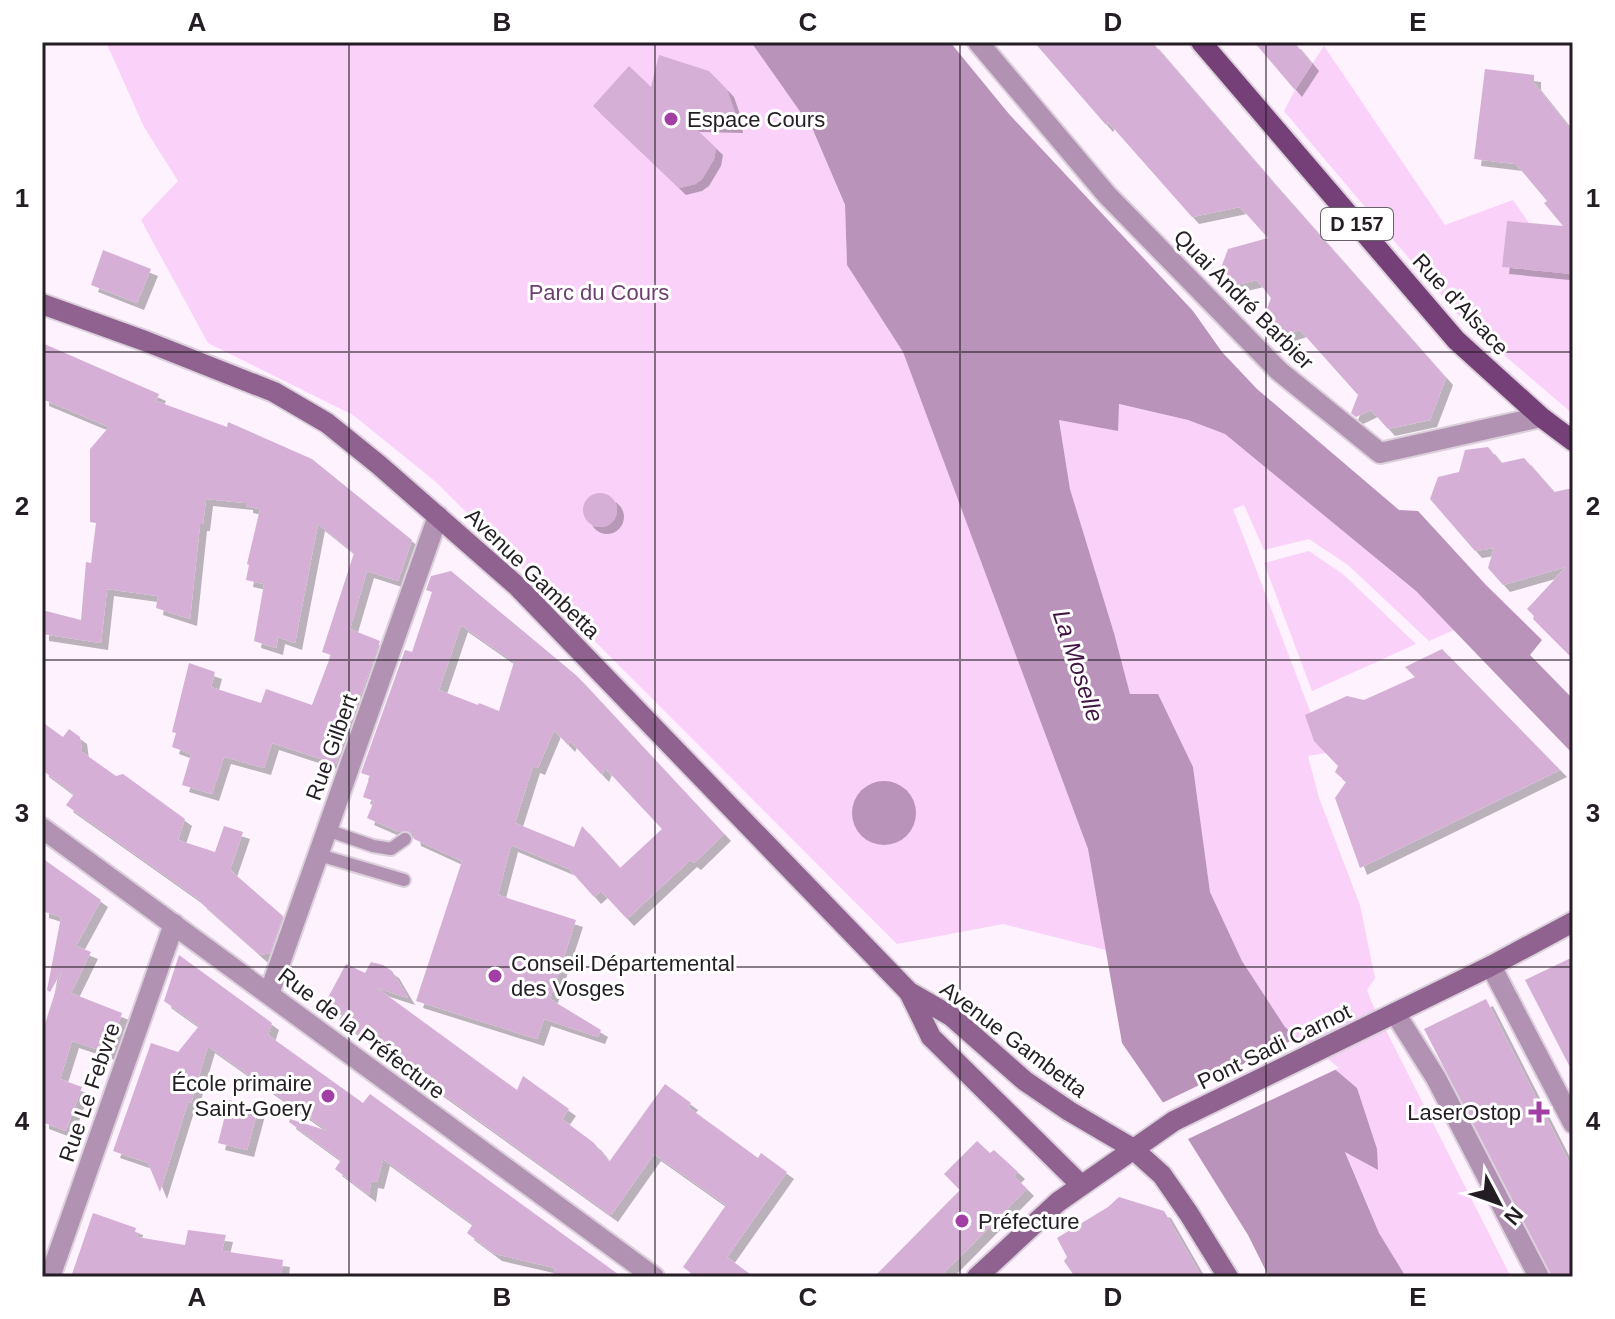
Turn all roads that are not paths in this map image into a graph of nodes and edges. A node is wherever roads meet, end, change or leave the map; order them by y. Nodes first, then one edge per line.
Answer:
1 (978, 42) edge
2 (1201, 42) edge
3 (42, 304) edge
4 (1541, 417) junction
5 (1573, 441) edge
6 (438, 516) junction
7 (42, 828) edge
8 (327, 830) junction
9 (405, 839) dead end
10 (319, 855) junction
11 (404, 880) dead end
12 (1573, 922) edge
13 (174, 924) junction
14 (1491, 966) junction
15 (909, 992) junction
16 (269, 994) junction
17 (1395, 1013) junction
18 (1573, 1123) edge
19 (1132, 1148) junction
20 (1081, 1185) junction
21 (50, 1277) edge
22 (654, 1277) edge
23 (977, 1277) edge
24 (1228, 1277) edge
25 (1539, 1277) edge

1 - 4 street, Quai André Barbier
2 - 4 main road, Rue d'Alsace / D 157
3 - 6 street, Avenue Gambetta
4 - 5 main road, Rue d'Alsace / D 157
6 - 8 street, Rue Gilbert
6 - 15 street, Avenue Gambetta
7 - 13 street, Rue de la Préfecture
8 - 9 lane
8 - 10 street, Rue Gilbert
10 - 11 lane
10 - 16 street, Rue Gilbert
12 - 14 street, Pont Sadi Carnot
13 - 16 street, Rue de la Préfecture
13 - 21 street, Rue Le Febvre
14 - 17 street, Pont Sadi Carnot
14 - 18 street
15 - 19 street, Avenue Gambetta
15 - 20 street, Avenue Gambetta
16 - 22 street, Rue de la Préfecture
17 - 19 street, Pont Sadi Carnot
17 - 25 street
19 - 20 street, Pont Sadi Carnot
19 - 24 street, Avenue Gambetta
20 - 23 street, Pont Sadi Carnot

